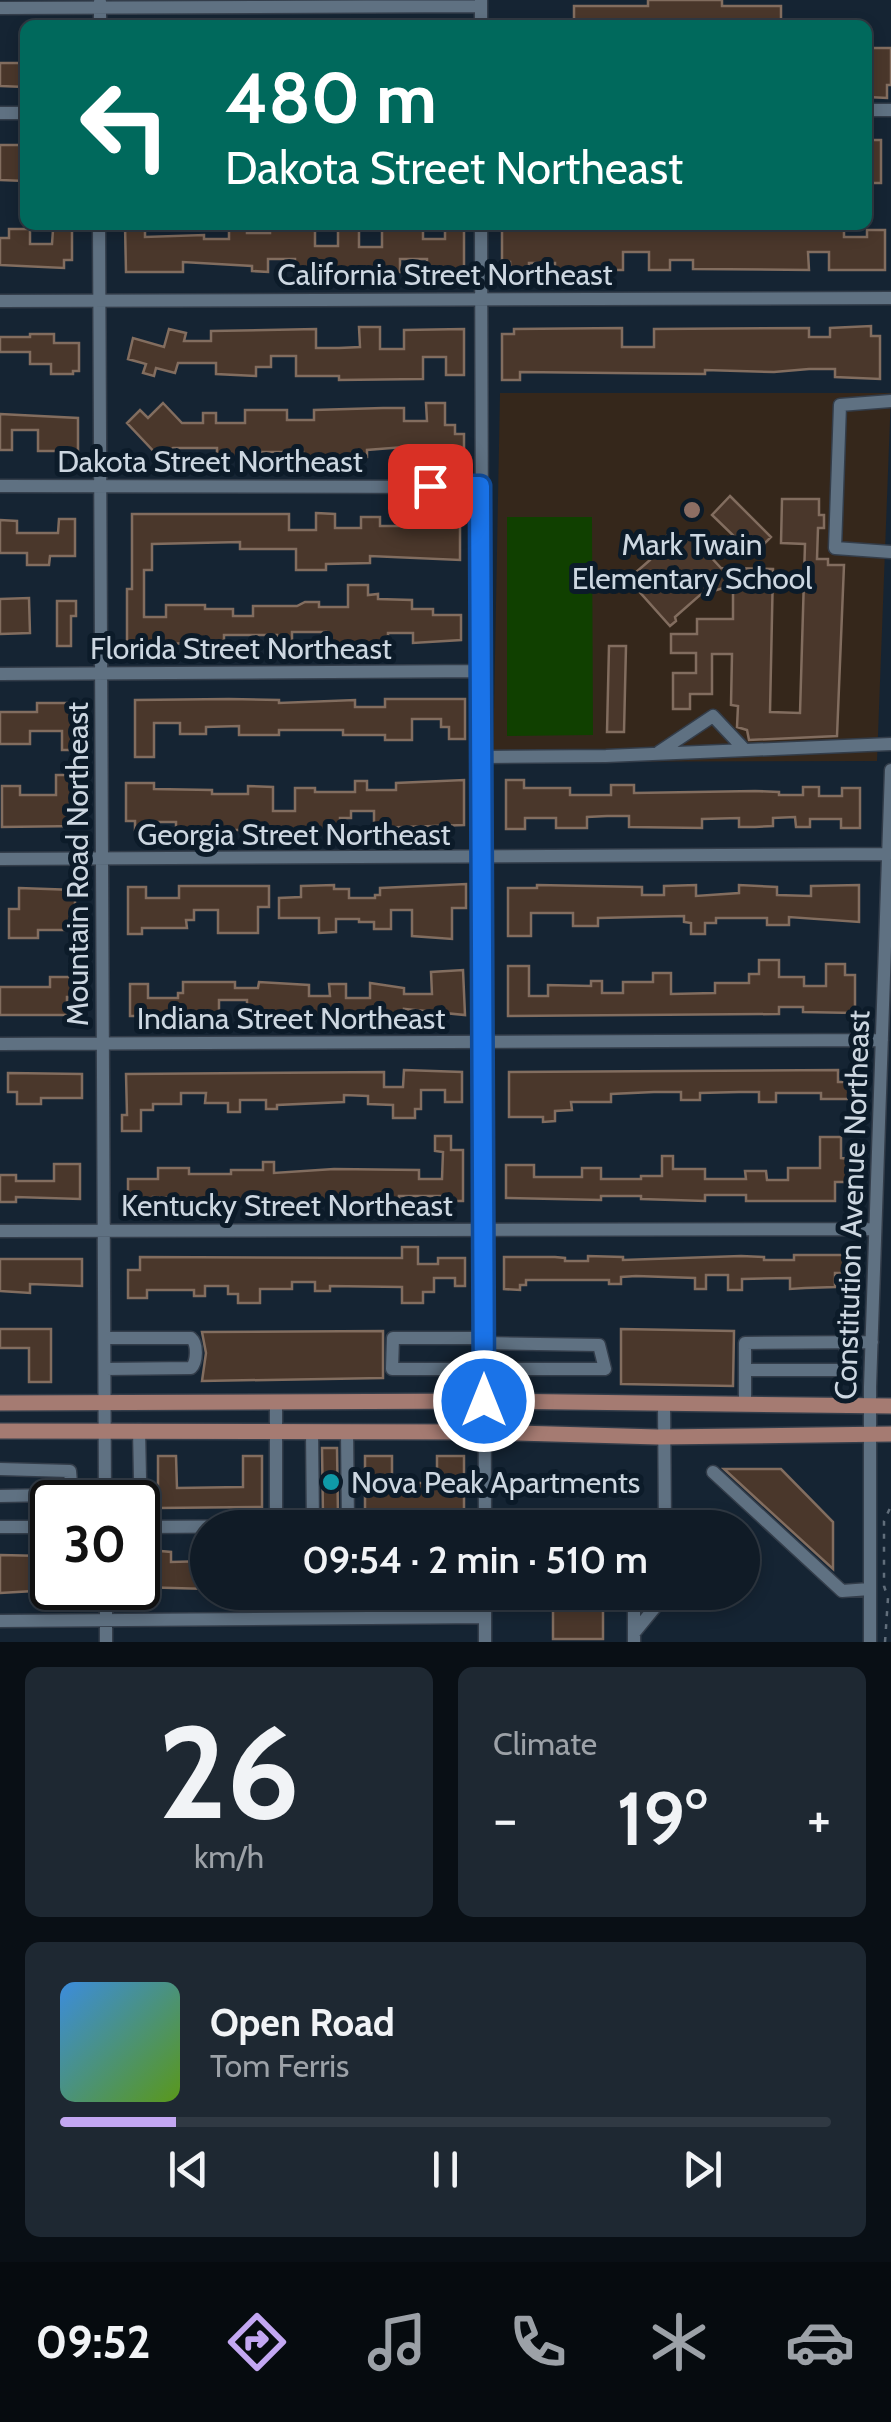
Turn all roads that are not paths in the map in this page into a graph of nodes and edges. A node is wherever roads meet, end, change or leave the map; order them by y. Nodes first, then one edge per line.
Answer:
1 (481, 3) edge
2 (100, 4) edge
3 (0, 8) edge
4 (100, 230) edge
5 (481, 230) edge
6 (891, 298) edge
7 (482, 299) junction
8 (100, 300) junction
9 (0, 301) edge
10 (891, 400) edge
11 (0, 486) edge
12 (102, 486) junction
13 (480, 486) junction
14 (891, 552) edge
15 (483, 671) junction
16 (0, 674) edge
17 (103, 674) junction
18 (891, 744) edge
19 (745, 750) junction
20 (656, 754) junction
21 (483, 757) junction
22 (891, 770) edge
23 (891, 797) edge
24 (888, 854) junction
25 (0, 859) edge
26 (483, 859) junction
27 (103, 860) junction
28 (888, 955) edge
29 (882, 1040) junction
30 (482, 1042) junction
31 (102, 1043) junction
32 (0, 1044) edge
33 (885, 1106) edge
34 (875, 1228) junction
35 (485, 1229) junction
36 (0, 1231) edge
37 (104, 1231) junction
38 (882, 1258) edge
39 (104, 1338) junction
40 (485, 1340) junction
41 (872, 1342) junction
42 (846, 1343) junction
43 (104, 1369) junction
44 (484, 1370) junction
45 (744, 1370) junction
46 (484, 1401) junction
47 (105, 1402) junction
48 (276, 1402) junction
49 (0, 1403) edge
50 (664, 1405) junction
51 (744, 1405) junction
52 (870, 1406) junction
53 (891, 1406) edge
54 (104, 1430) junction
55 (140, 1430) junction
56 (276, 1430) junction
57 (0, 1431) edge
58 (312, 1431) junction
59 (347, 1431) junction
60 (484, 1432) junction
61 (870, 1434) junction
62 (891, 1434) edge
63 (666, 1437) junction
64 (0, 1469) edge
65 (713, 1472) dead end
66 (71, 1480) edge
67 (105, 1480) edge
68 (139, 1480) edge
69 (0, 1496) edge
70 (30, 1496) edge
71 (276, 1510) edge
72 (313, 1510) edge
73 (348, 1510) edge
74 (485, 1510) edge
75 (665, 1510) edge
76 (0, 1527) edge
77 (160, 1527) edge
78 (190, 1527) edge
79 (30, 1528) edge
80 (870, 1589) junction
81 (106, 1610) edge
82 (485, 1610) edge
83 (634, 1610) edge
84 (654, 1610) edge
85 (485, 1617) junction
86 (106, 1620) junction
87 (0, 1621) edge
88 (634, 1638) edge
89 (106, 1642) edge
90 (485, 1642) edge
91 (870, 1642) edge

1 - 2 street
2 - 3 street
4 - 8 street, Mountain Road Northeast
5 - 7 street
6 - 7 street, California Street Northeast
7 - 8 street, California Street Northeast
7 - 13 street
8 - 9 street, California Street Northeast
8 - 12 street, Mountain Road Northeast
10 - 14 street
11 - 12 street, Dakota Street Northeast
12 - 13 street, Dakota Street Northeast
12 - 17 street, Mountain Road Northeast
13 - 15 street
15 - 17 street, Florida Street Northeast
15 - 21 street
16 - 17 street, Florida Street Northeast
17 - 27 street, Mountain Road Northeast
18 - 19 street
19 - 20 street
19 - 20 street
20 - 21 street
21 - 26 street
22 - 23 street, Constitution Avenue Northeast
23 - 24 street, Constitution Avenue Northeast
24 - 26 street, Georgia Street Northeast
24 - 28 street, Constitution Avenue Northeast
25 - 27 street, Georgia Street Northeast
26 - 27 street, Georgia Street Northeast
26 - 30 street
27 - 31 street, Mountain Road Northeast
28 - 29 street, Constitution Avenue Northeast
29 - 30 street, Indiana Street Northeast
29 - 33 street, Constitution Avenue Northeast
30 - 31 street, Indiana Street Northeast
30 - 35 street
31 - 32 street, Indiana Street Northeast
31 - 37 street, Mountain Road Northeast
33 - 34 street, Constitution Avenue Northeast
34 - 35 street, Kentucky Street Northeast
34 - 38 street, Constitution Avenue Northeast
35 - 37 street, Kentucky Street Northeast
35 - 40 street
36 - 37 street, Kentucky Street Northeast
37 - 39 street, Mountain Road Northeast
38 - 41 street, Constitution Avenue Northeast
39 - 43 street, Mountain Road Northeast
39 - 43 street
40 - 44 street
40 - 44 street
40 - 44 street
41 - 42 street
41 - 52 street, Constitution Avenue Northeast
42 - 45 street
42 - 45 street
43 - 47 street, Mountain Road Northeast
44 - 46 street
45 - 51 street
46 - 48 main road
46 - 50 main road
46 - 60 street
47 - 48 main road
47 - 49 main road
47 - 54 street, Mountain Road Northeast
48 - 56 street
50 - 51 main road
50 - 63 street
51 - 52 main road
52 - 53 main road
52 - 61 street, Constitution Avenue Northeast
54 - 55 main road
54 - 57 main road
54 - 67 street, Mountain Road Northeast
55 - 56 main road
55 - 68 street
56 - 58 main road
56 - 71 street
58 - 59 main road
58 - 72 street
59 - 60 main road
59 - 73 street
60 - 63 main road
60 - 74 street
61 - 62 main road
61 - 63 main road
61 - 80 street, Constitution Avenue Northeast
63 - 75 street
64 - 66 street
65 - 80 street
69 - 70 street
76 - 79 street
77 - 78 street
80 - 91 street, Constitution Avenue Northeast
81 - 86 street
82 - 85 street
83 - 88 street
84 - 88 street
85 - 86 street
85 - 90 street
86 - 87 street
86 - 89 street

